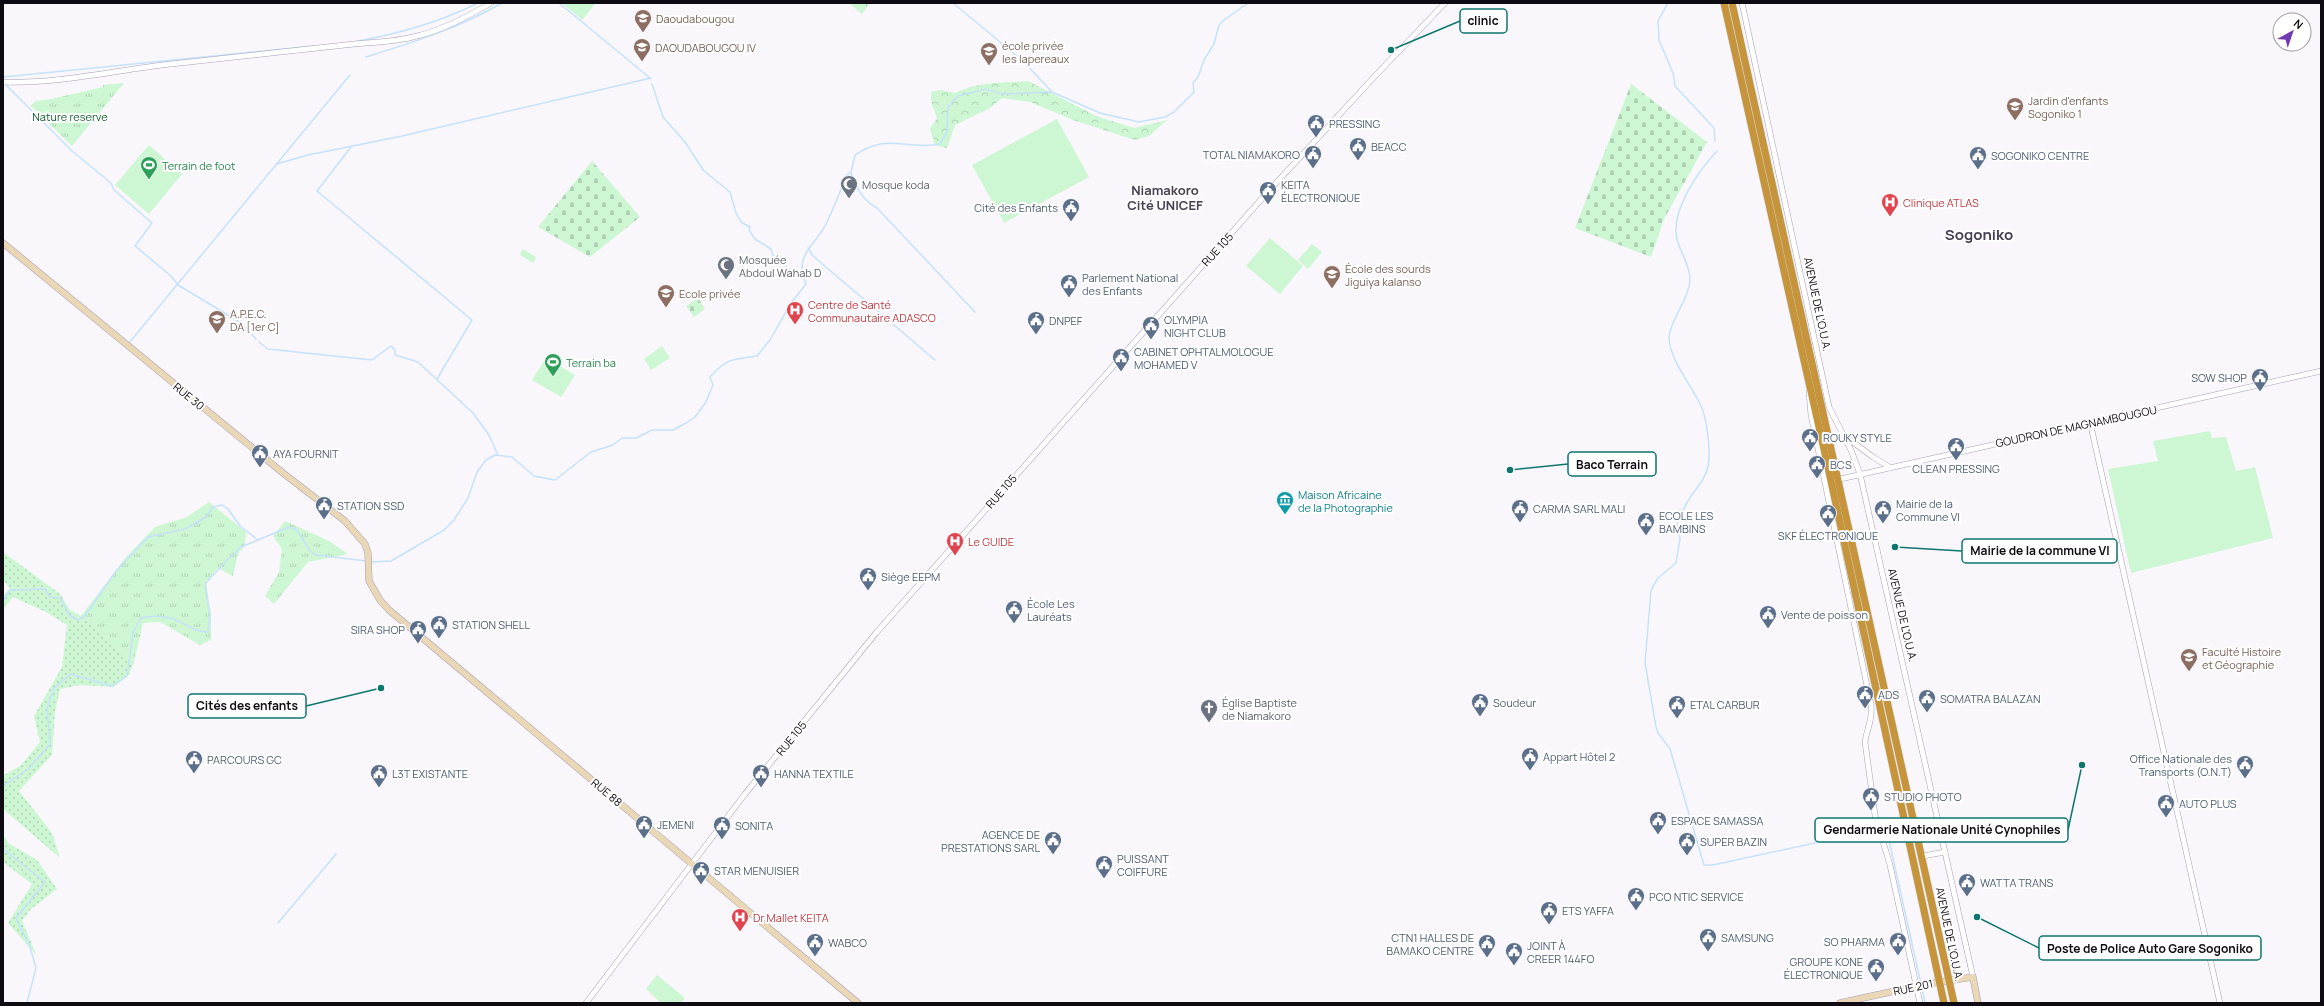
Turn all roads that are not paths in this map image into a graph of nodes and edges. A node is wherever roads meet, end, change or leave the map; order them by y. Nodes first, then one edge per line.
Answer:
1 (491, 3) edge
2 (1445, 3) edge
3 (1724, 3) edge
4 (1732, 3) edge
5 (1742, 3) edge
6 (3, 82) edge
7 (3, 243) edge
8 (2321, 371) edge
9 (1809, 382) junction
10 (2090, 422) junction
11 (1844, 435) junction
12 (1891, 468) junction
13 (1860, 474) junction
14 (1834, 480) junction
15 (368, 553) joint
16 (1945, 852) junction
17 (1923, 856) junction
18 (691, 864) junction
19 (1973, 977) junction
20 (1949, 980) junction
21 (1939, 981) junction
22 (1917, 986) junction
23 (586, 1003) edge
24 (858, 1003) edge
25 (1840, 1003) edge
26 (1920, 1003) edge
27 (1944, 1003) edge
28 (1954, 1003) edge
29 (1978, 1003) edge
30 (2220, 1003) edge

1 - 6 street
2 - 18 street, RUE 105
3 - 9 highway, AVENUE DE L'O.U.A.
4 - 14 highway, AVENUE DE L'O.U.A.
5 - 11 street, AVENUE DE L'O.U.A.
7 - 15 main road, RUE 30
8 - 10 street, GOUDRON DE MAGNAMBOUGOU
9 - 14 highway, AVENUE DE L'O.U.A.
9 - 22 street
10 - 12 street, GOUDRON DE MAGNAMBOUGOU
10 - 30 street
11 - 12 street
11 - 13 street, AVENUE DE L'O.U.A.
12 - 13 street, GOUDRON DE MAGNAMBOUGOU
13 - 14 street, GOUDRON DE MAGNAMBOUGOU
13 - 16 street, AVENUE DE L'O.U.A.
14 - 17 highway, AVENUE DE L'O.U.A.
14 - 21 highway, AVENUE DE L'O.U.A.
15 - 18 main road, RUE 88
16 - 17 street
16 - 19 street, AVENUE DE L'O.U.A.
17 - 20 highway, AVENUE DE L'O.U.A.
18 - 23 street, RUE 105
18 - 24 main road, RUE 88
19 - 20 main road, RUE 201
19 - 29 main road, AVENUE DE L'O.U.A.
20 - 21 main road, RUE 201
20 - 28 highway, AVENUE DE L'O.U.A.
21 - 22 main road, RUE 201
21 - 27 highway, AVENUE DE L'O.U.A.
22 - 25 main road, RUE 201
22 - 26 street

